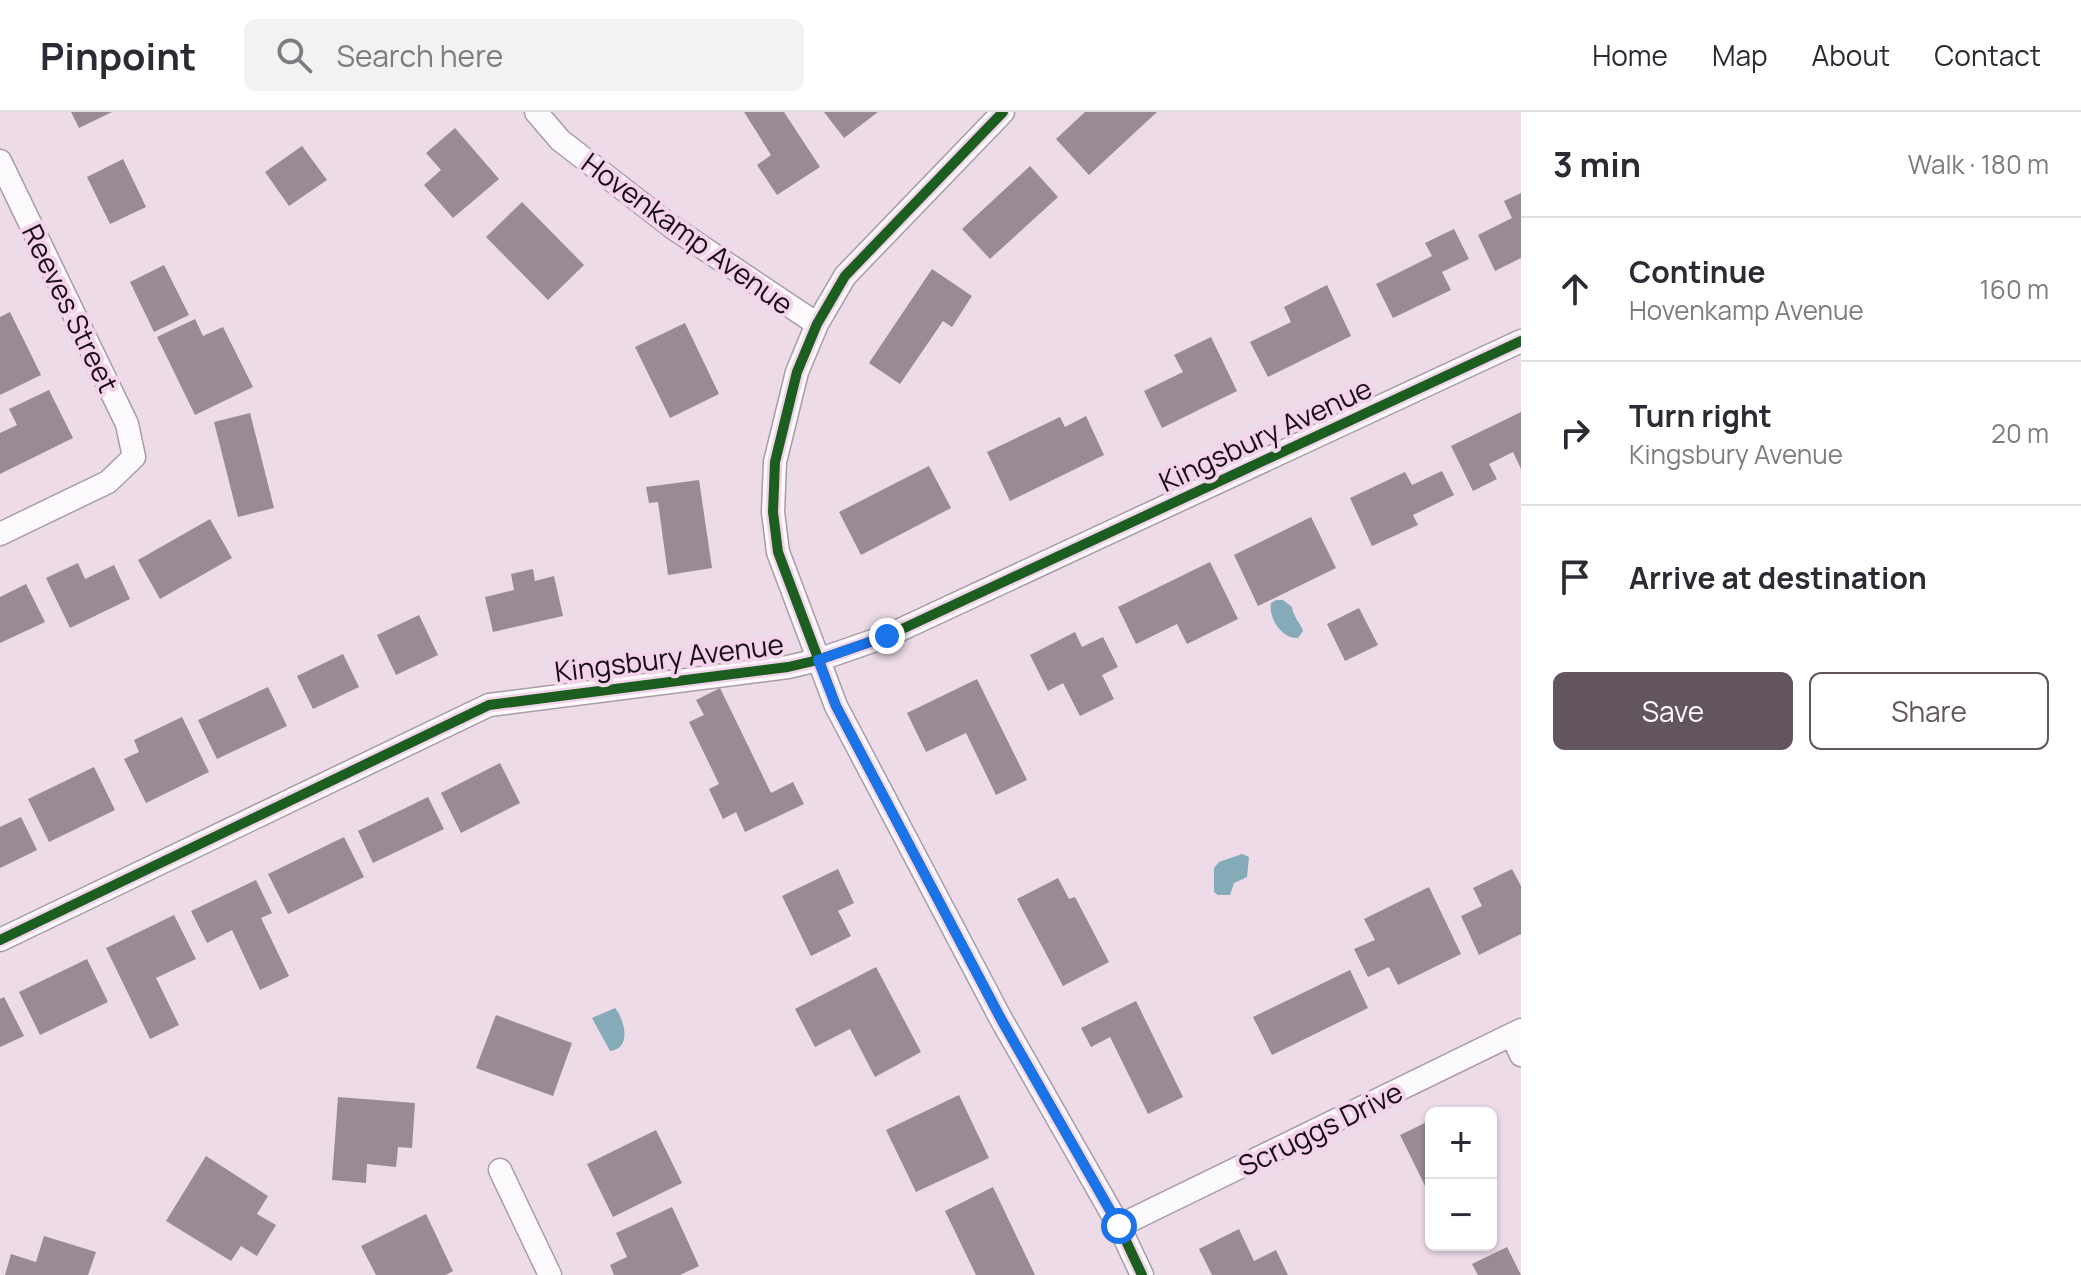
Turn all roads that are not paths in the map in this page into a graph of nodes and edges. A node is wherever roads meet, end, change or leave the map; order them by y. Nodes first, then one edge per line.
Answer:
1 (536, 112) edge
2 (1003, 112) edge
3 (0, 161) edge
4 (817, 324) junction
5 (1521, 341) edge
6 (0, 534) edge
7 (818, 660) junction
8 (0, 940) edge
9 (1518, 1040) edge
10 (500, 1170) dead end
11 (1119, 1226) junction
12 (550, 1275) edge
13 (1142, 1275) edge

1 - 4 street, Hovenkamp Avenue
2 - 4 street
3 - 6 street, Reeves Street
4 - 7 street, Hovenkamp Avenue
5 - 7 street, Kingsbury Avenue
7 - 8 street, Kingsbury Avenue
7 - 11 street, Hovenkamp Avenue
9 - 11 street, Scruggs Drive
10 - 12 street
11 - 13 street, Hovenkamp Avenue

